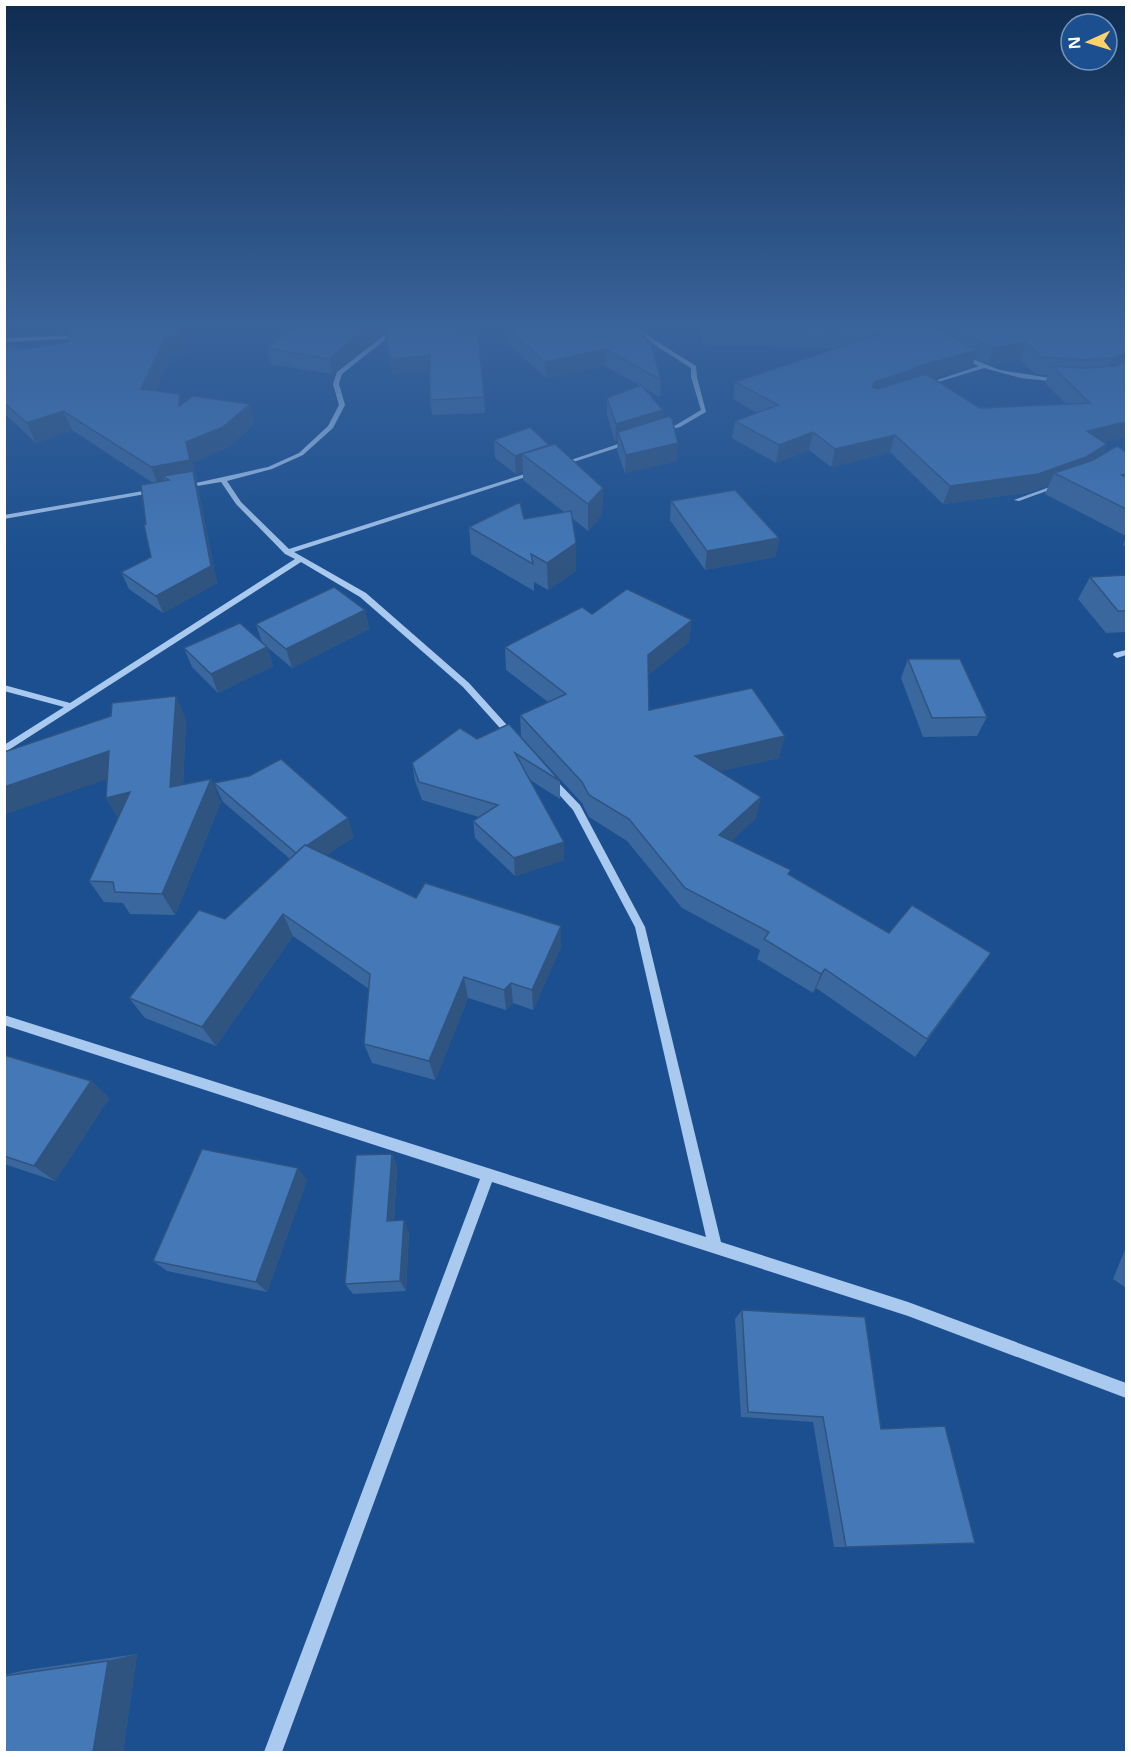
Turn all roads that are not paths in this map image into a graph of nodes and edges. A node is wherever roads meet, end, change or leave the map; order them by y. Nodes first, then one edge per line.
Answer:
1 (342, 405) edge
2 (702, 405) edge
3 (655, 433) edge
4 (633, 441) edge
5 (554, 466) edge
6 (542, 470) edge
7 (223, 480) junction
8 (1070, 482) edge
9 (178, 487) edge
10 (167, 489) edge
11 (1017, 500) dead end
12 (4, 517) edge
13 (288, 552) junction
14 (299, 560) junction
15 (4, 688) edge
16 (69, 706) junction
17 (521, 747) edge
18 (4, 750) edge
19 (545, 773) edge
20 (4, 1020) edge
21 (488, 1175) junction
22 (715, 1248) junction
23 (1126, 1391) edge
24 (273, 1752) edge

1 - 7 street
2 - 3 street
4 - 5 street
6 - 13 street
7 - 9 street
7 - 13 street
8 - 11 street
10 - 12 street
13 - 14 street
14 - 16 street
14 - 17 street
15 - 16 street
16 - 18 street
19 - 22 street
20 - 21 street
21 - 22 street
21 - 24 street
22 - 23 street

